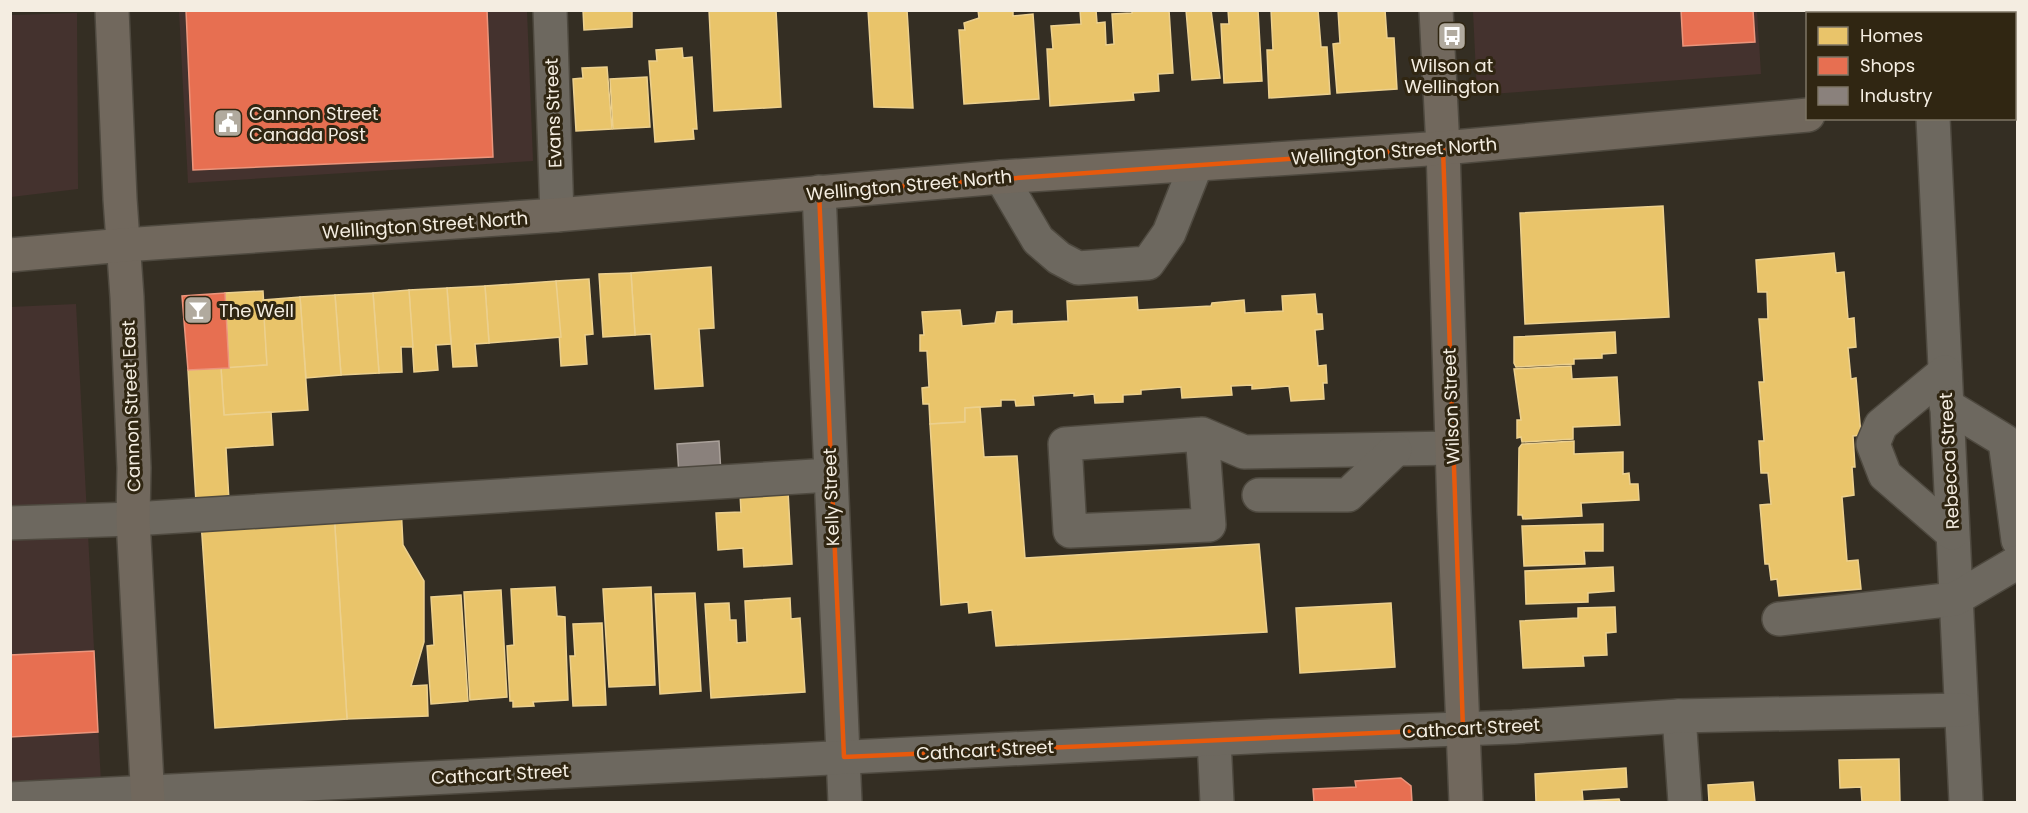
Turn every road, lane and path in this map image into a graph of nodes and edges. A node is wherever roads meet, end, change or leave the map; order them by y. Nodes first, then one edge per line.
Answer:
1 (112, 10) edge
2 (550, 10) edge
3 (1436, 10) edge
4 (1806, 115) edge
5 (1933, 120) edge
6 (1443, 148) junction
7 (1196, 165) junction
8 (1001, 177) junction
9 (819, 192) junction
10 (556, 215) junction
11 (124, 245) junction
12 (10, 255) edge
13 (1945, 372) junction
14 (1946, 405) junction
15 (1202, 434) junction
16 (1452, 448) junction
17 (1395, 450) junction
18 (830, 475) junction
19 (1259, 495) dead end
20 (133, 519) junction
21 (10, 523) edge
22 (1952, 533) junction
23 (2018, 540) edge
24 (2018, 562) edge
25 (1955, 599) junction
26 (1779, 619) dead end
27 (1961, 710) junction
28 (1679, 716) junction
29 (1463, 729) junction
30 (1214, 739) junction
31 (844, 757) junction
32 (148, 797) edge
33 (10, 799) edge
34 (845, 802) edge
35 (1217, 802) edge
36 (1466, 802) edge
37 (1685, 802) edge
38 (1966, 802) edge

1 - 11 main road, Cannon Street East
2 - 10 street, Evans Street
3 - 6 main road, Wilson Street
4 - 6 main road, Wellington Street North
5 - 13 street, Rebecca Street
6 - 7 main road, Wellington Street North
6 - 16 main road, Wilson Street
7 - 8 main road, Wellington Street North
7 - 8 street
8 - 9 main road, Wellington Street North
9 - 10 main road, Wellington Street North
9 - 18 street, Kelly Street
10 - 11 main road, Wellington Street North
11 - 12 main road, Wellington Street North
11 - 20 main road, Cannon Street East
13 - 14 street, Rebecca Street
13 - 22 street
14 - 22 street, Rebecca Street
14 - 23 street
15 - 15 street
15 - 17 street
16 - 17 street
16 - 29 main road, Wilson Street
17 - 19 street
18 - 20 street
18 - 31 street, Kelly Street
20 - 21 street
20 - 32 main road, Cannon Street East
22 - 25 street, Rebecca Street
24 - 25 street
25 - 26 street
25 - 27 street, Rebecca Street
27 - 28 street, Cathcart Street
27 - 38 street, Rebecca Street
28 - 29 street, Cathcart Street
28 - 37 street
29 - 30 street, Cathcart Street
29 - 36 main road, Wilson Street
30 - 31 street, Cathcart Street
30 - 35 street
31 - 32 street, Cathcart Street
31 - 34 street, Kelly Street
32 - 33 street, Cathcart Street

